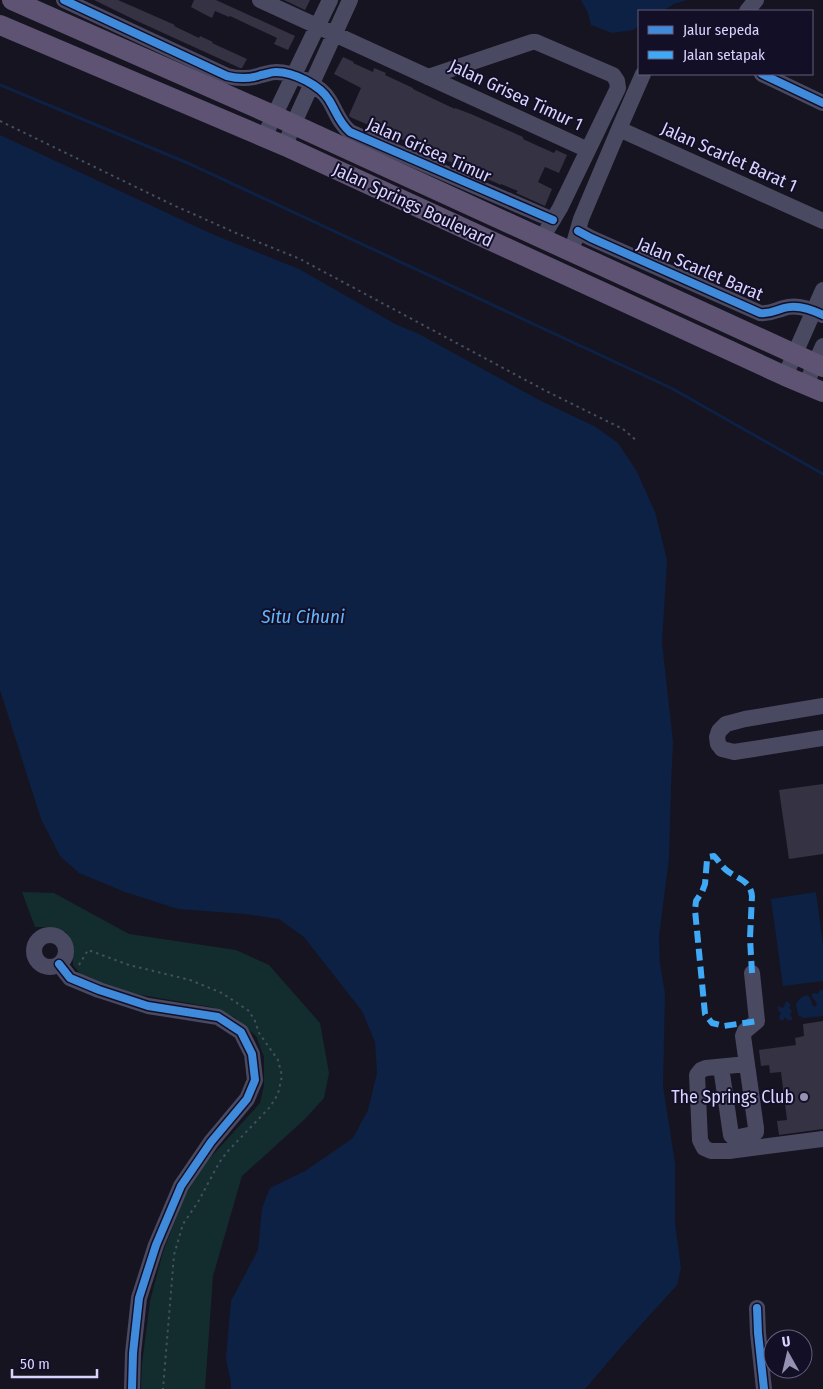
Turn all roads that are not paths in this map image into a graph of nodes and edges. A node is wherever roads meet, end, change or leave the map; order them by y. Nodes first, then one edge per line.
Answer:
1 (12, 0) edge
2 (64, 0) edge
3 (260, 0) edge
4 (330, 0) edge
5 (350, 0) edge
6 (756, 0) edge
7 (747, 10) edge
8 (0, 24) edge
9 (317, 26) junction
10 (335, 34) junction
11 (643, 75) edge
12 (764, 75) edge
13 (294, 76) junction
14 (428, 76) junction
15 (312, 84) junction
16 (823, 103) edge
17 (274, 116) junction
18 (293, 125) junction
19 (619, 128) junction
20 (264, 137) junction
21 (285, 146) junction
22 (588, 150) junction
23 (553, 220) junction
24 (823, 221) edge
25 (578, 231) junction
26 (542, 238) junction
27 (570, 251) junction
28 (823, 290) edge
29 (818, 313) edge
30 (795, 354) junction
31 (820, 359) edge
32 (785, 376) junction
33 (815, 388) edge
34 (823, 706) edge
35 (823, 738) edge
36 (59, 964) dead end
37 (752, 973) dead end
38 (747, 1064) junction
39 (721, 1067) junction
40 (823, 1139) edge
41 (757, 1308) dead end
42 (132, 1389) edge
43 (764, 1389) edge

1 - 17 main road, Jalan Springs Boulevard
2 - 13 street, Jalan Grisea Timur
3 - 9 street, Jalan Grisea Timur 1
4 - 9 street
5 - 10 street
6 - 7 street
8 - 20 main road, Jalan Springs Boulevard
9 - 10 street, Jalan Grisea Timur 1
9 - 13 street
10 - 14 street, Jalan Grisea Timur 1
10 - 15 street
11 - 19 street
12 - 16 street
13 - 15 street, Jalan Grisea Timur
13 - 17 street
14 - 22 street, Jalan Grisea Timur 1
14 - 22 street, Jalan Grisea Timur 1
15 - 18 street
15 - 23 street, Jalan Grisea Timur
17 - 18 main road, Jalan Springs Boulevard
17 - 20 street
18 - 21 street
18 - 26 main road, Jalan Springs Boulevard
19 - 24 street, Jalan Scarlet Barat 1
19 - 25 street
20 - 21 main road, Jalan Springs Boulevard
21 - 32 main road, Jalan Springs Boulevard
22 - 23 street
23 - 26 street
25 - 27 street
25 - 29 street, Jalan Scarlet Barat
26 - 27 main road, Jalan Springs Boulevard
27 - 30 main road, Jalan Springs Boulevard
28 - 29 street
29 - 30 street
30 - 31 main road, Jalan Springs Boulevard
30 - 32 street
31 - 33 street
32 - 33 main road, Jalan Springs Boulevard
34 - 35 street
36 - 42 street
37 - 38 street
38 - 39 street
38 - 39 street
39 - 40 street
41 - 43 street

